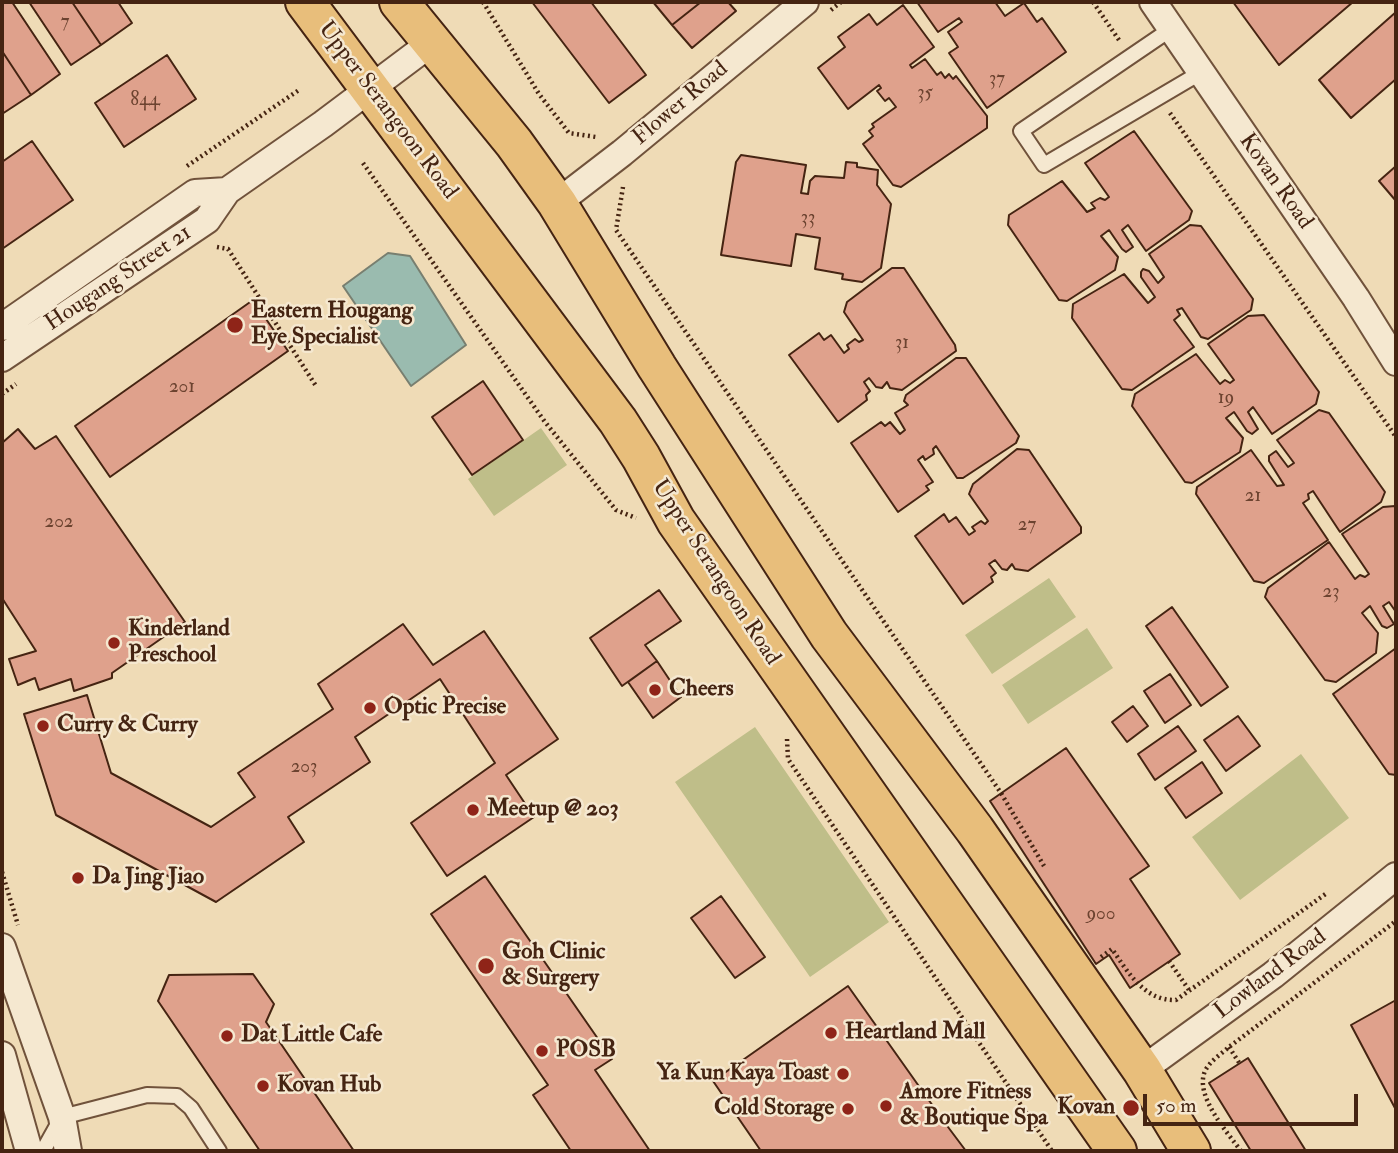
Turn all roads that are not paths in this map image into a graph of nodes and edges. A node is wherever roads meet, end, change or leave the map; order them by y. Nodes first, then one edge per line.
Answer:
1 (305, 2) edge
2 (399, 2) edge
3 (804, 2) edge
4 (1153, 2) edge
5 (1171, 29) junction
6 (431, 43) junction
7 (1200, 73) junction
8 (370, 89) junction
9 (227, 191) junction
10 (557, 203) junction
11 (2, 327) edge
12 (2, 358) edge
13 (1396, 362) edge
14 (1396, 876) edge
15 (2, 947) edge
16 (2, 1055) edge
17 (1142, 1070) junction
18 (62, 1117) junction
19 (29, 1151) edge
20 (43, 1151) edge
21 (68, 1151) edge
22 (219, 1151) edge
23 (1116, 1151) edge
24 (1191, 1151) edge

1 - 8 main road, Upper Serangoon Road
2 - 6 main road
3 - 10 street, Flower Road
4 - 5 street, Kovan Road
5 - 7 street, Kovan Road
5 - 7 lane
6 - 8 street, Hougang Street 21
6 - 10 main road
7 - 13 street, Kovan Road
8 - 9 street, Hougang Street 21
8 - 23 main road, Upper Serangoon Road
9 - 11 street, Hougang Street 21
9 - 12 street, Hougang Street 21
10 - 17 main road
14 - 17 street, Lowland Road
15 - 18 street
16 - 19 street
17 - 24 main road
18 - 20 lane
18 - 21 street
18 - 22 lane

